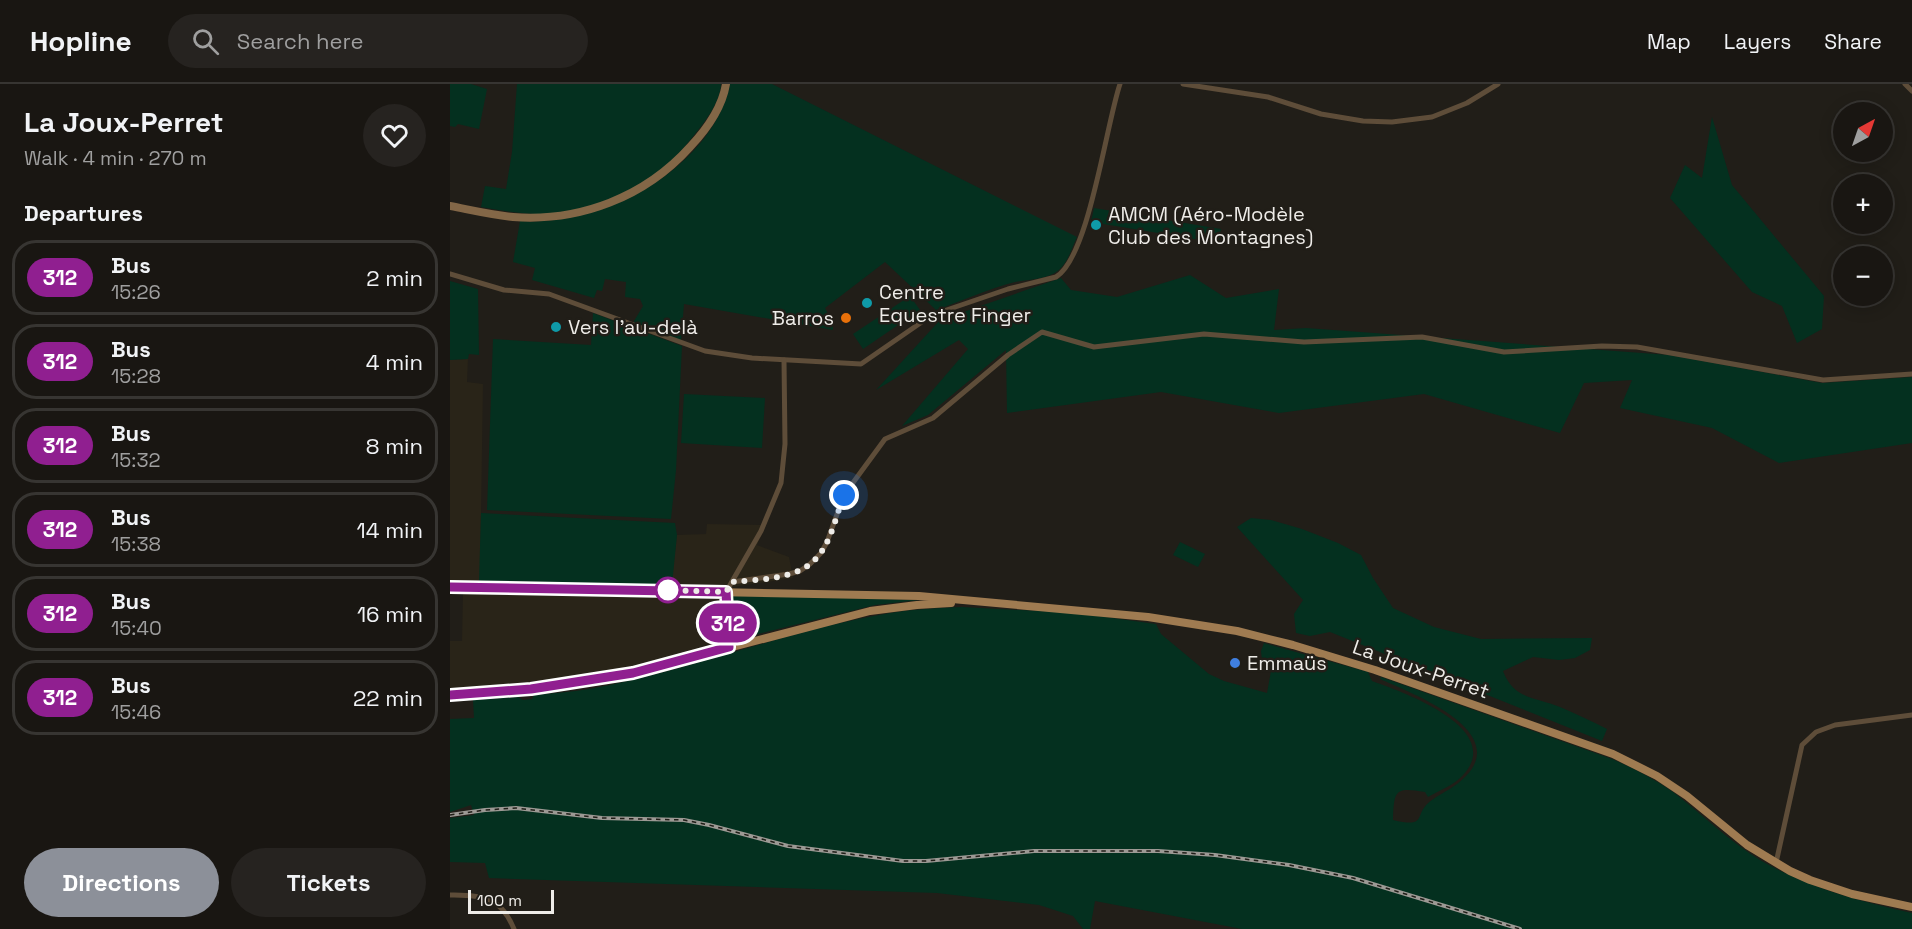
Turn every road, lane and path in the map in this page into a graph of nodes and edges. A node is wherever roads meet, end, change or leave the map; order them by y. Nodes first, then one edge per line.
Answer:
1 (726, 84) edge
2 (1120, 84) edge
3 (1183, 84) edge
4 (1498, 84) edge
5 (1905, 84) edge
6 (1912, 91) edge
7 (450, 206) edge
8 (450, 274) edge
9 (784, 360) junction
10 (1912, 374) edge
11 (732, 582) junction
12 (450, 587) edge
13 (726, 592) junction
14 (984, 602) junction
15 (729, 647) junction
16 (450, 694) edge
17 (1912, 715) edge
18 (1776, 863) junction
19 (450, 895) edge
20 (1912, 907) edge
21 (514, 929) edge

1 - 7 main road
2 - 9 street
3 - 4 street
5 - 6 street
8 - 9 street
9 - 11 street
10 - 11 street
11 - 13 street
12 - 13 main road, La Joux-Perret
13 - 14 main road, La Joux-Perret
13 - 15 street
14 - 15 main road, La Joux-Perret
14 - 18 main road, La Joux-Perret
15 - 16 main road, La Joux-Perret
17 - 18 street
18 - 20 main road, La Joux-Perret
19 - 21 street

